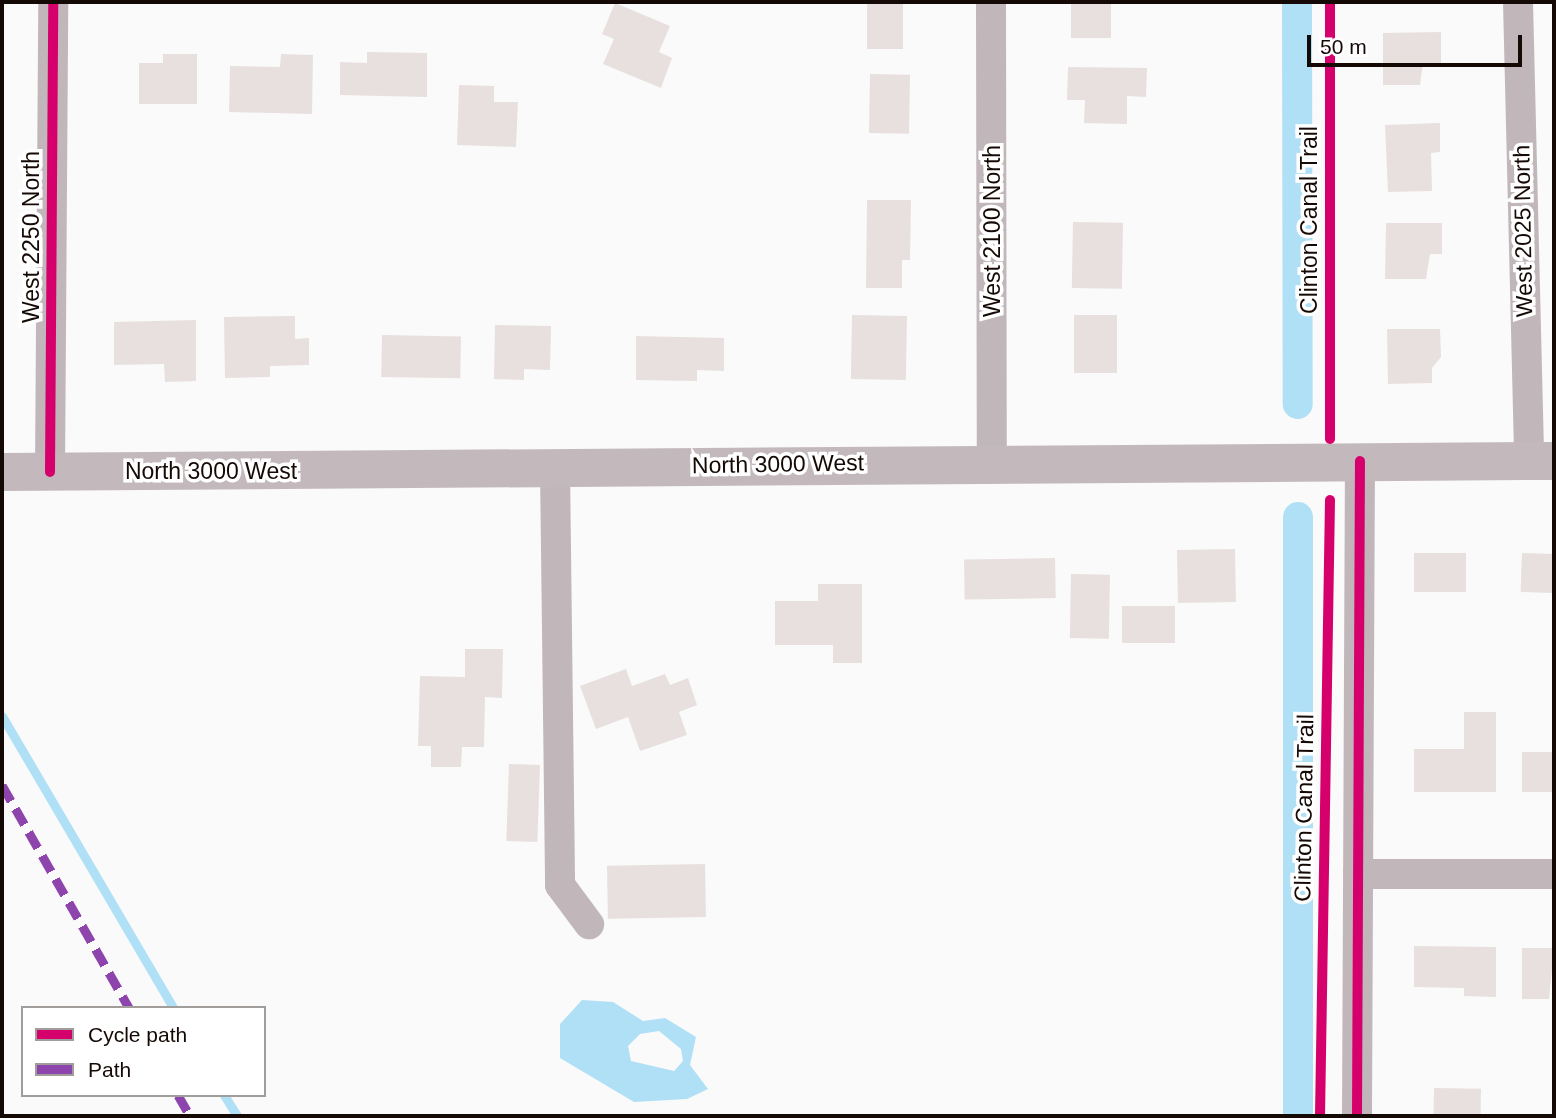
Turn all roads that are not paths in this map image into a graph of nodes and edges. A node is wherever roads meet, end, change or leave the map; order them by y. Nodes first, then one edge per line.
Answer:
1 (53, 2) edge
2 (992, 2) edge
3 (1518, 2) edge
4 (992, 460) junction
5 (1360, 461) junction
6 (1541, 461) edge
7 (555, 468) junction
8 (2, 472) edge
9 (50, 472) junction
10 (1358, 874) junction
11 (1554, 874) edge
12 (589, 924) dead end
13 (1357, 1116) edge

1 - 9 street, West 2250 North
2 - 4 street, West 2100 North
3 - 6 street, West 2025 North
4 - 5 main road, North 3000 West
4 - 7 main road, North 3000 West
5 - 6 main road, North 3000 West
5 - 10 street
7 - 9 main road, North 3000 West
7 - 12 street
8 - 9 main road, North 3000 West
10 - 11 street
10 - 13 street

